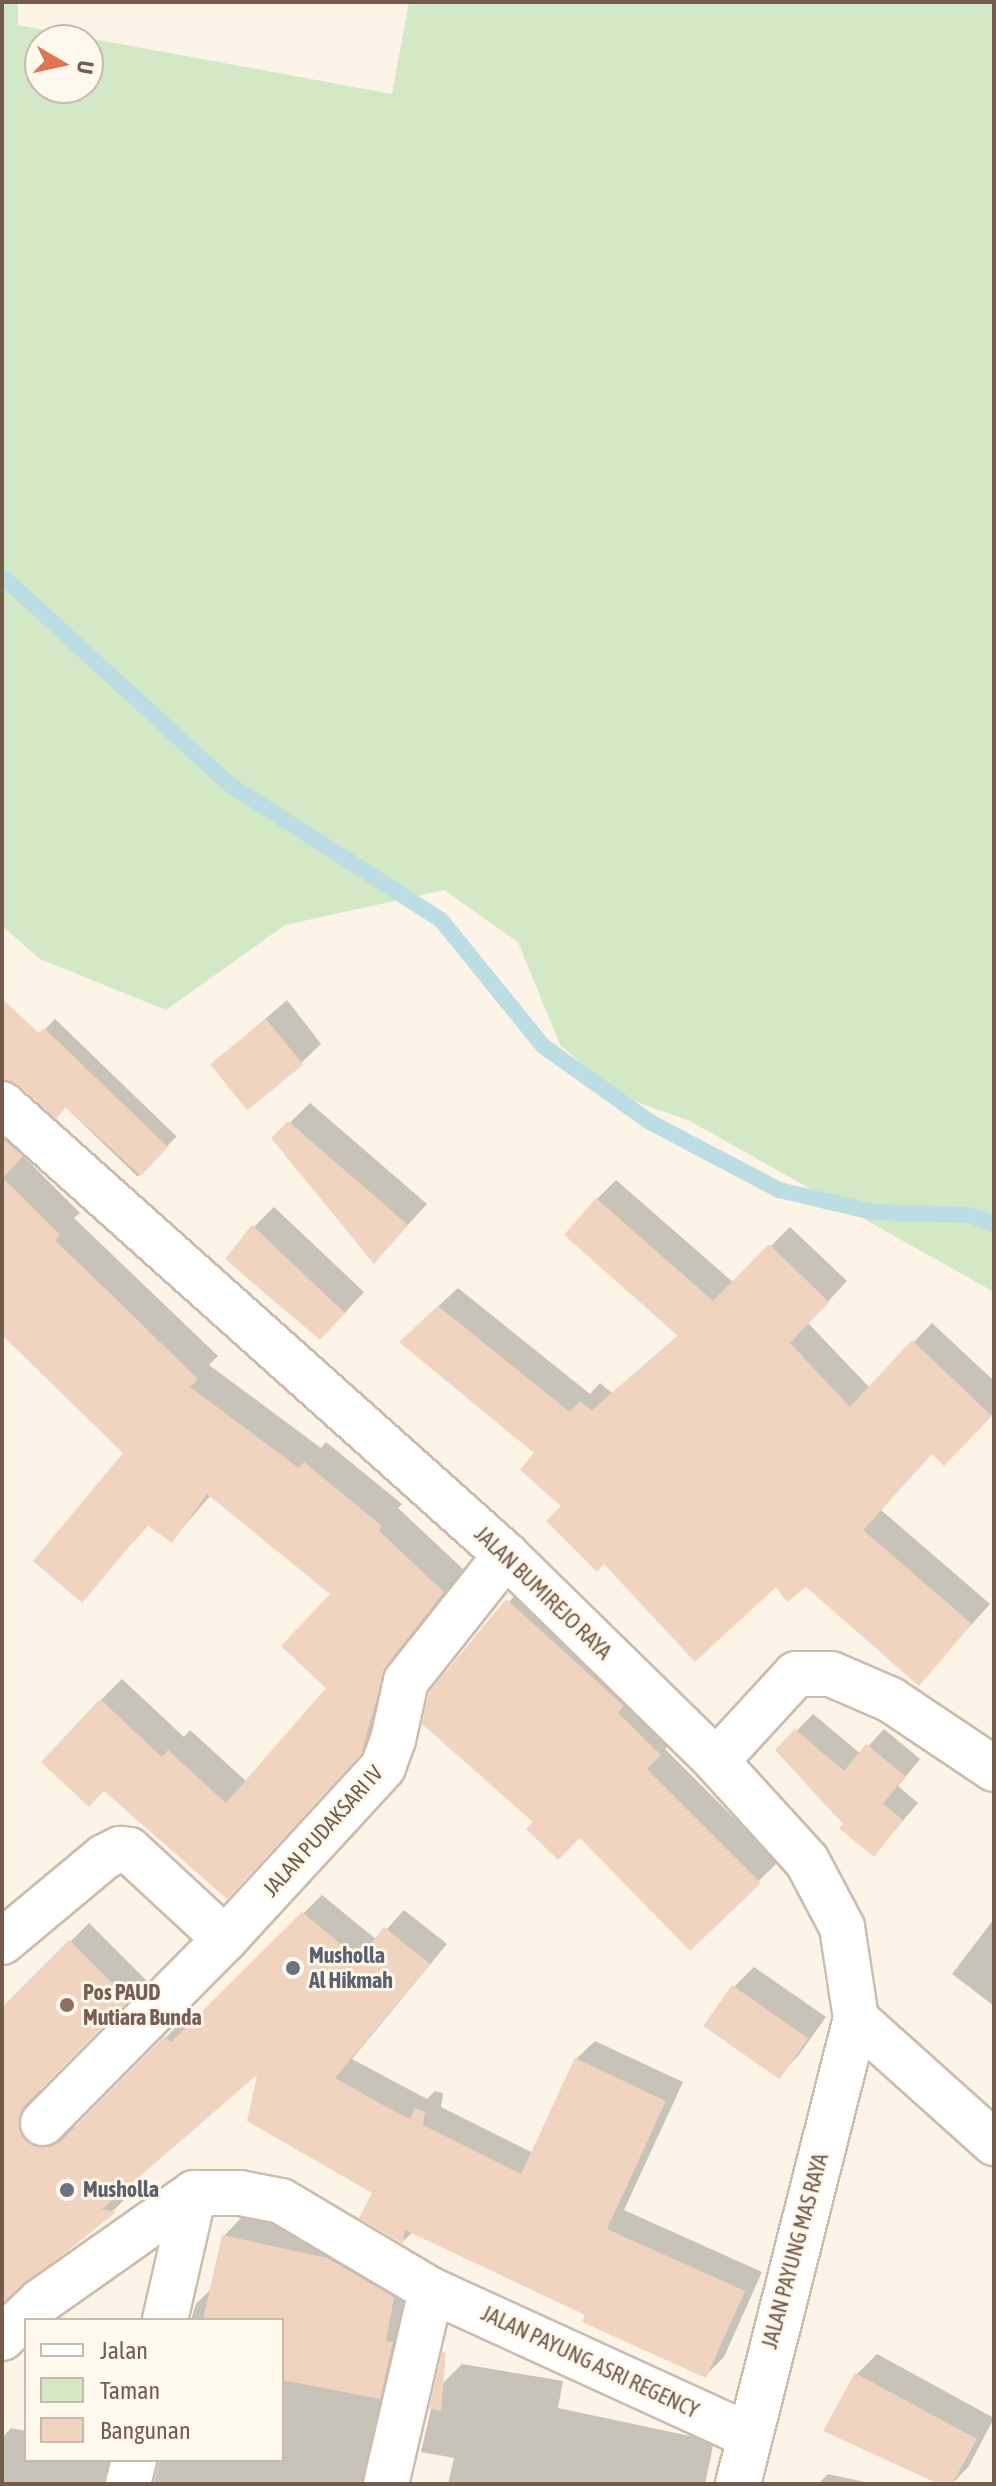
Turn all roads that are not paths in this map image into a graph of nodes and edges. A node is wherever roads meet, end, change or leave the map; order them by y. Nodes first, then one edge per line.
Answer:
1 (2, 1104) edge
2 (506, 1555) junction
3 (716, 1761) junction
4 (994, 1769) edge
5 (225, 1939) junction
6 (2, 1942) edge
7 (856, 2019) junction
8 (43, 2123) dead end
9 (994, 2143) edge
10 (194, 2193) junction
11 (431, 2290) junction
12 (165, 2318) edge
13 (2, 2338) edge
14 (748, 2435) junction
15 (134, 2462) edge
16 (128, 2484) edge
17 (386, 2484) edge
18 (738, 2484) edge

1 - 2 street, JALAN BUMIREJO RAYA
2 - 3 street, JALAN BUMIREJO RAYA
2 - 5 street, JALAN PUDAKSARI IV
3 - 4 street
3 - 7 street, JALAN BUMIREJO RAYA
5 - 6 street
5 - 8 street, JALAN PUDAKSARI IV
7 - 9 street
7 - 14 street, JALAN PAYUNG MAS RAYA
10 - 11 street, JALAN PAYUNG ASRI REGENCY
10 - 12 street
10 - 13 street
11 - 14 street, JALAN PAYUNG ASRI REGENCY
11 - 17 street
14 - 18 street, JALAN PAYUNG MAS RAYA
15 - 16 street

